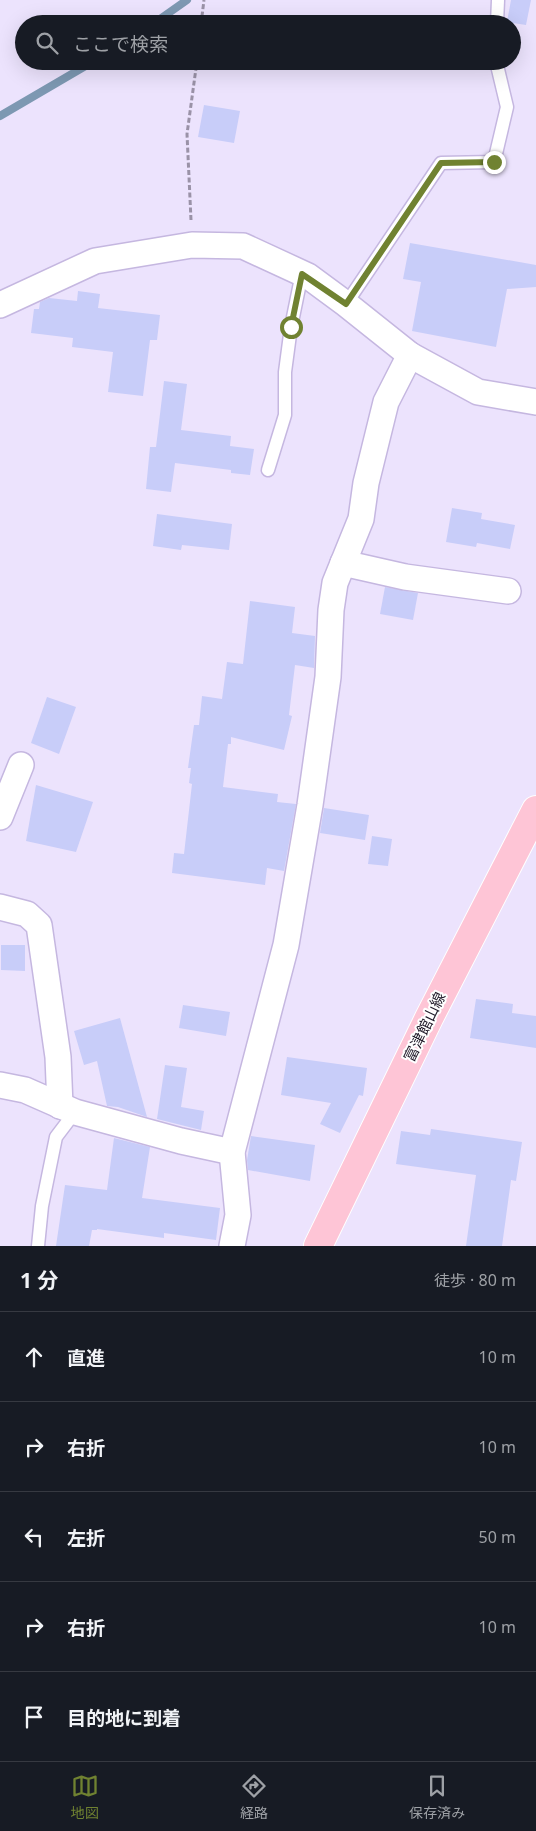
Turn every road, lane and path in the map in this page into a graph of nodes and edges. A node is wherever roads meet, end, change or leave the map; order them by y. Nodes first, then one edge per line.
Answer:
1 (204, 0) edge
2 (498, 0) edge
3 (202, 15) edge
4 (497, 15) edge
5 (196, 70) edge
6 (498, 70) edge
7 (192, 245) junction
8 (302, 274) junction
9 (346, 304) junction
10 (0, 305) edge
11 (410, 355) junction
12 (536, 402) edge
13 (268, 470) dead end
14 (343, 563) junction
15 (508, 591) dead end
16 (21, 765) dead end
17 (536, 810) edge
18 (0, 817) edge
19 (0, 907) edge
20 (0, 1085) edge
21 (67, 1109) junction
22 (232, 1152) junction
23 (38, 1246) edge
24 (232, 1246) edge
25 (318, 1246) edge

1 - 3 path
2 - 4 lane
5 - 7 path
6 - 9 lane
7 - 8 street
7 - 10 street
8 - 9 street
8 - 13 lane
9 - 11 street
11 - 12 street
11 - 14 street
14 - 15 street
14 - 22 street
16 - 18 street
17 - 25 main road, 富津館山線
19 - 21 street
20 - 21 street
21 - 22 street
21 - 23 lane
22 - 24 street

